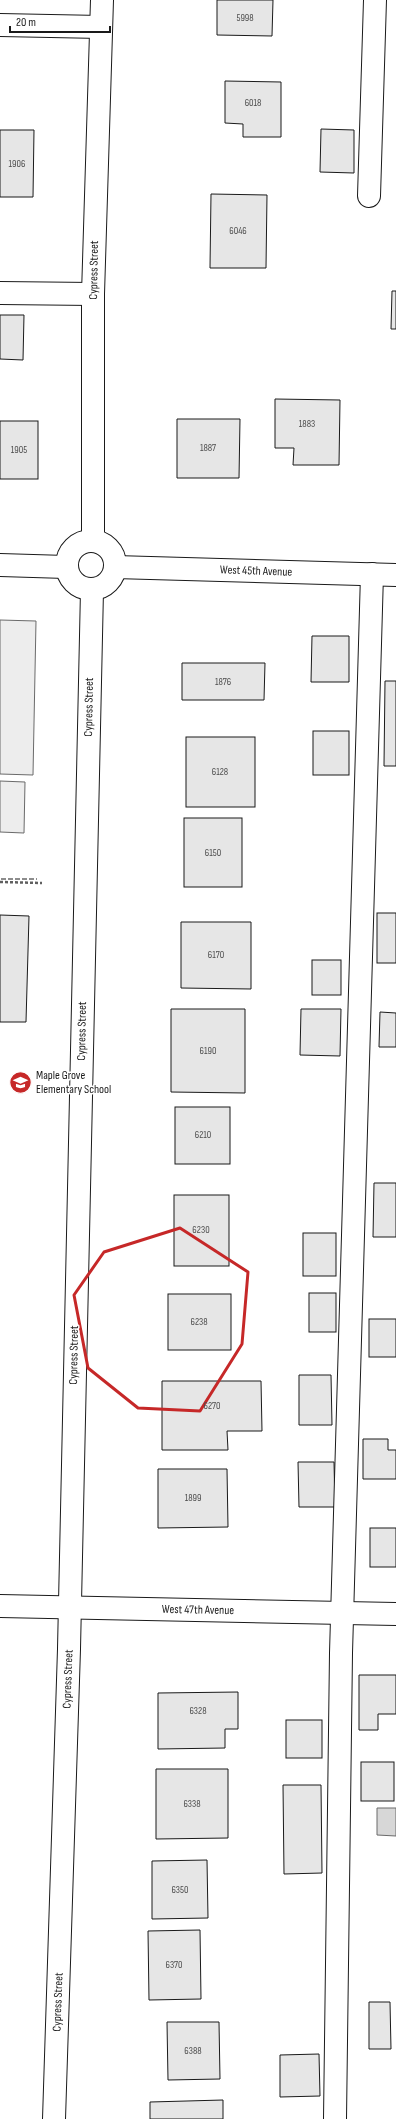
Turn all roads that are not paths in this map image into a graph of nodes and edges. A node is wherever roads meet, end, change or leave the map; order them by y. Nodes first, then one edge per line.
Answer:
1 (102, 0) edge
2 (375, 0) edge
3 (0, 25) edge
4 (101, 27) junction
5 (368, 196) dead end
6 (0, 293) edge
7 (93, 294) junction
8 (93, 540) junction
9 (0, 565) edge
10 (66, 567) junction
11 (115, 567) junction
12 (372, 574) junction
13 (396, 575) edge
14 (92, 590) junction
15 (0, 1606) edge
16 (70, 1607) junction
17 (342, 1613) junction
18 (396, 1614) edge
19 (54, 2119) edge
20 (335, 2119) edge

1 - 4 street, Cypress Street
2 - 5 street
3 - 4 street
4 - 7 street, Cypress Street
6 - 7 street
7 - 8 street, Cypress Street
8 - 10 street
8 - 11 street
9 - 10 street
10 - 14 street
11 - 12 street, West 45th Avenue
11 - 14 street
12 - 13 street, West 45th Avenue
12 - 17 street
14 - 16 street, Cypress Street
15 - 16 street, West 47th Avenue
16 - 17 street, West 47th Avenue
16 - 19 street, Cypress Street
17 - 18 street, West 47th Avenue
17 - 20 street

